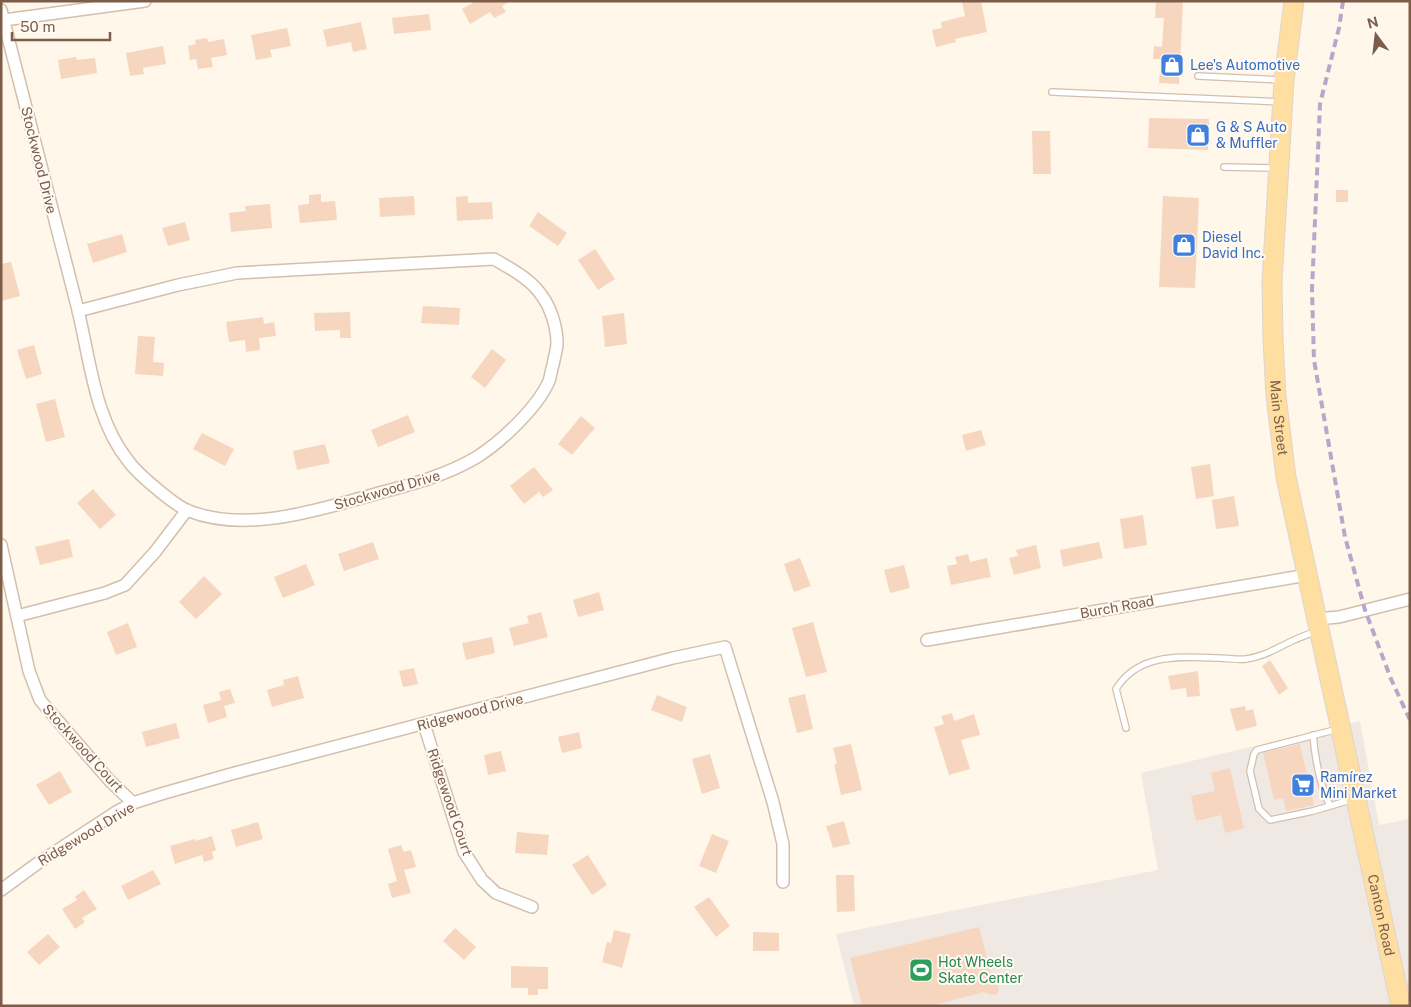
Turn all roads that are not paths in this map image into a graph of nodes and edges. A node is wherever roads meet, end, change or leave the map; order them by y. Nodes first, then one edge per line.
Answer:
1 (145, 1) edge
2 (1294, 1) edge
3 (2, 15) edge
4 (1198, 76) dead end
5 (1284, 80) junction
6 (1052, 92) dead end
7 (1283, 102) junction
8 (1224, 167) dead end
9 (1278, 168) junction
10 (78, 310) junction
11 (187, 510) junction
12 (1, 545) edge
13 (1307, 575) junction
14 (1410, 599) edge
15 (16, 616) junction
16 (1318, 624) junction
17 (927, 640) dead end
18 (424, 724) junction
19 (1126, 728) dead end
20 (1340, 728) junction
21 (1313, 735) junction
22 (1356, 798) junction
23 (134, 803) junction
24 (1330, 806) junction
25 (1362, 826) joint
26 (783, 882) dead end
27 (1, 890) edge
28 (532, 907) dead end
29 (1401, 1006) edge

1 - 3 street
2 - 5 main road, Main Street
3 - 10 street, Stockwood Drive
4 - 5 lane
5 - 7 main road, Main Street
6 - 7 lane
7 - 9 main road, Main Street
8 - 9 lane
9 - 13 main road, Main Street
10 - 11 street, Stockwood Drive
10 - 11 street, Stockwood Drive
11 - 15 street
12 - 15 street, Stockwood Court
13 - 16 main road, Main Street
13 - 17 street, Burch Road
14 - 16 street
15 - 23 street, Stockwood Court
16 - 19 lane
16 - 20 main road, Main Street
18 - 23 street, Ridgewood Drive
18 - 26 street, Ridgewood Drive
18 - 28 street, Ridgewood Court
20 - 21 lane
20 - 22 main road, Main Street
21 - 24 lane
21 - 24 lane
22 - 24 lane
22 - 25 main road, Main Street
23 - 27 street, Ridgewood Drive
25 - 29 main road, Canton Road

